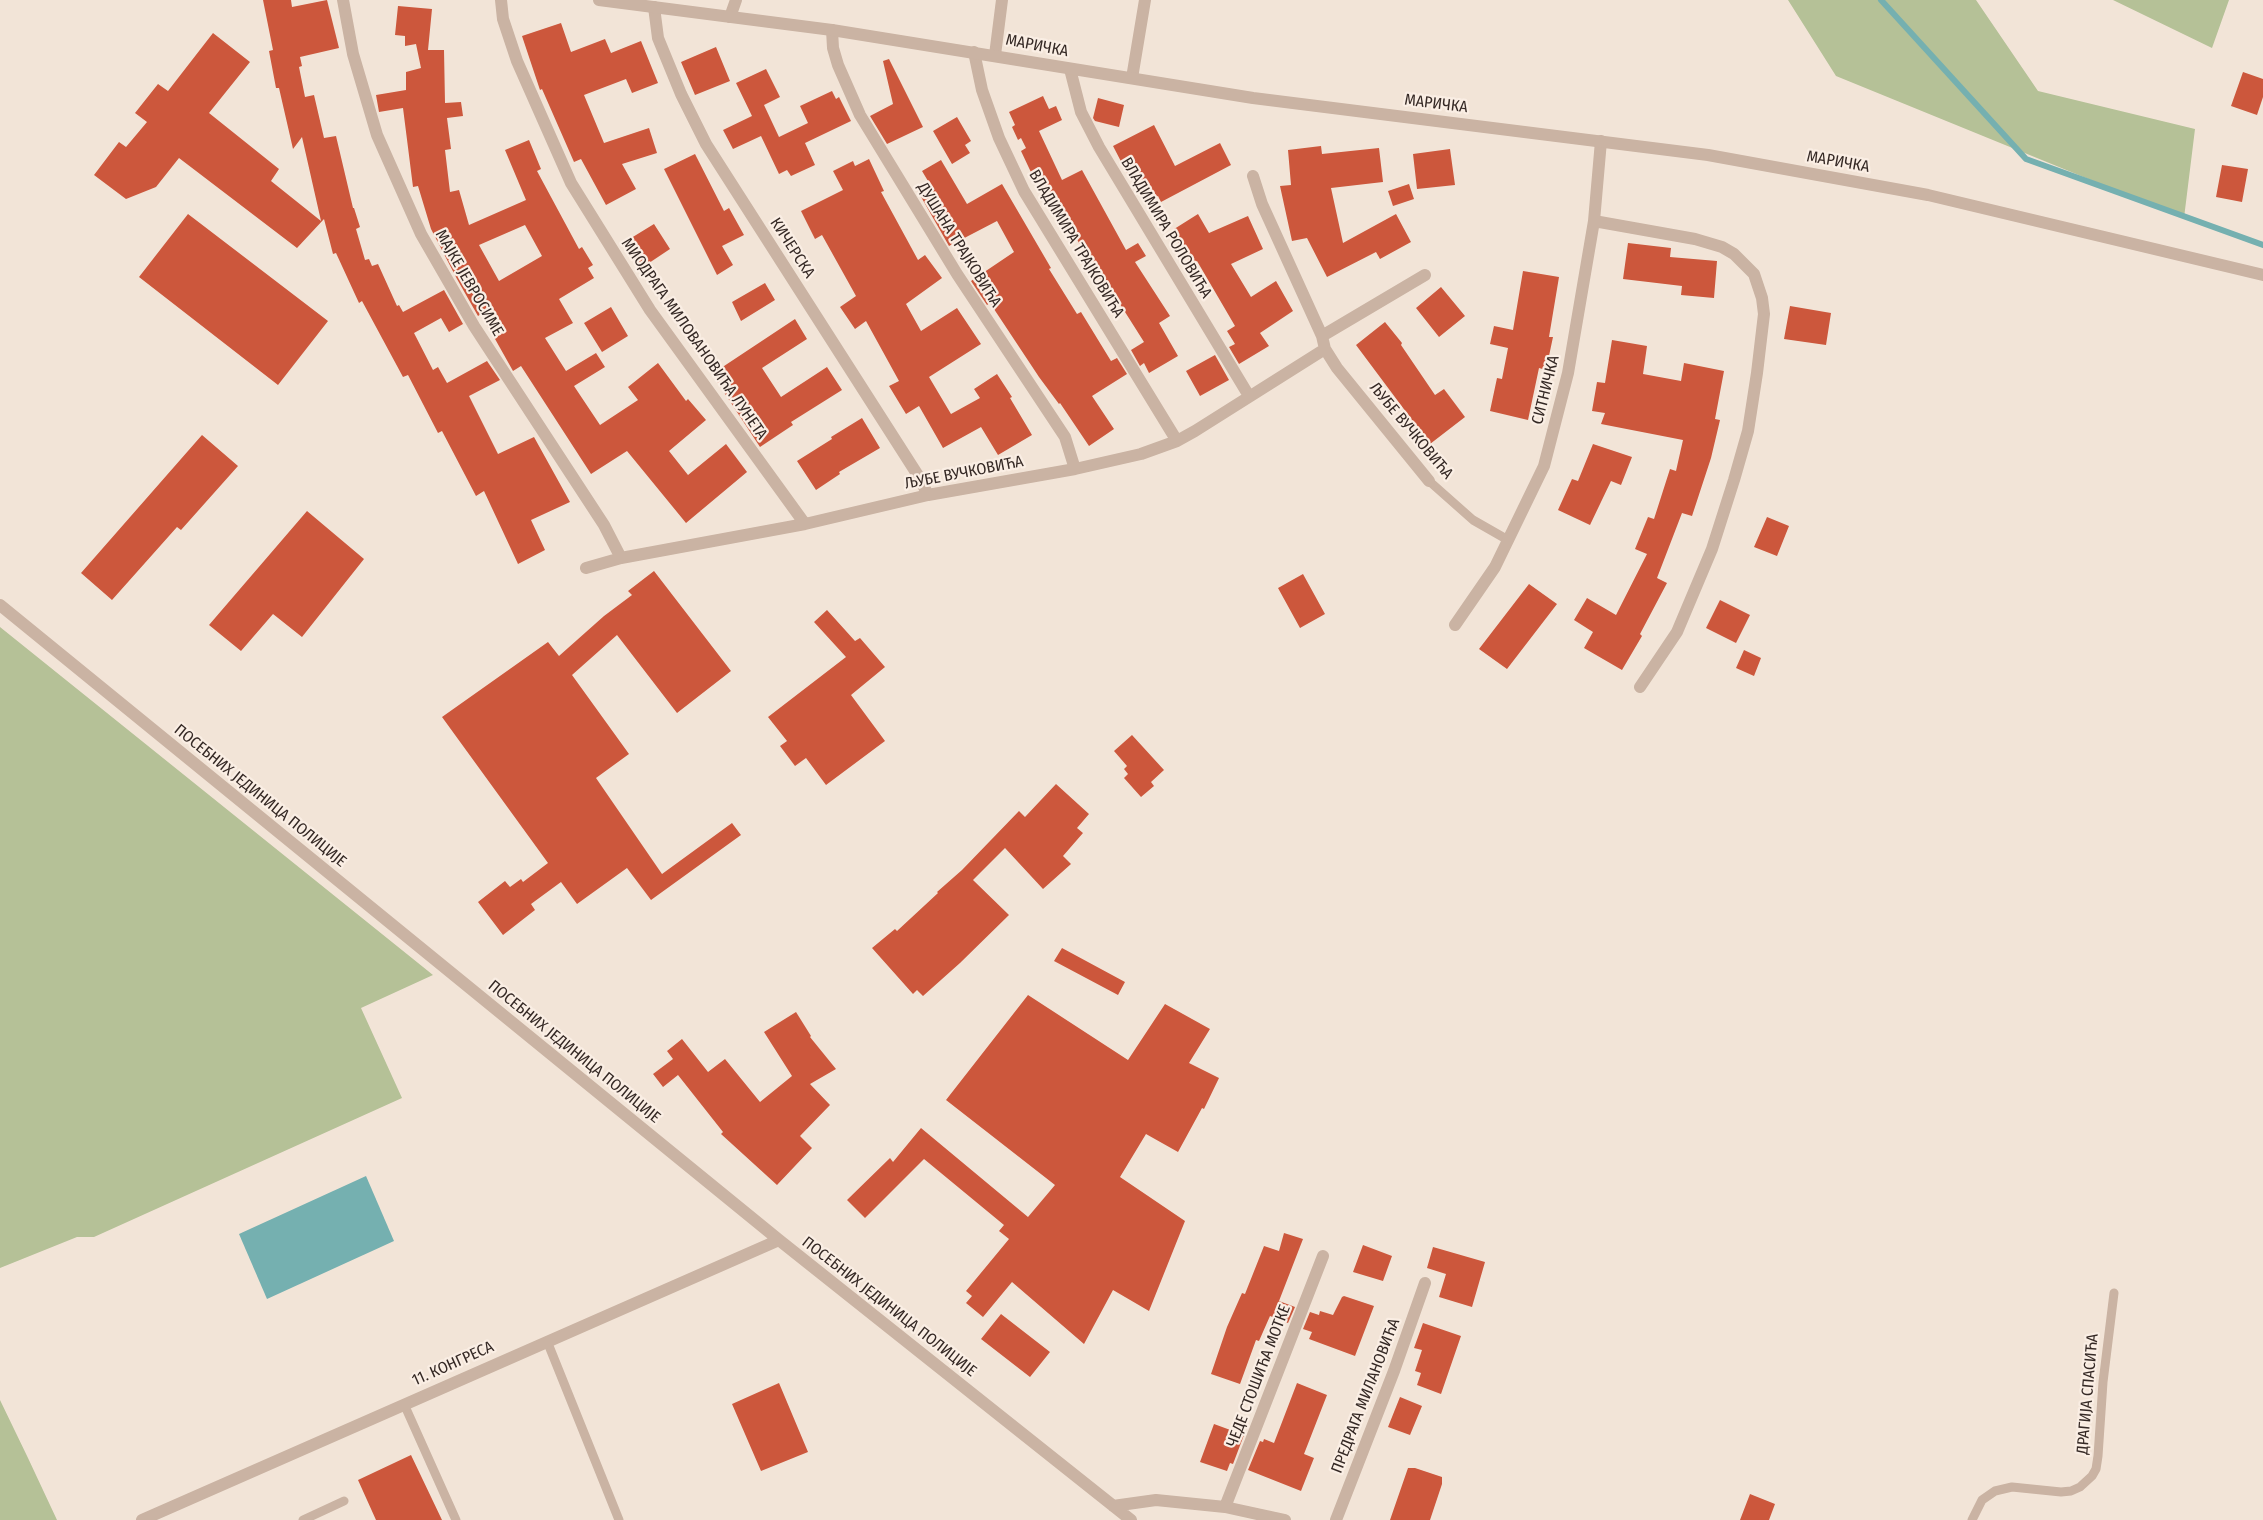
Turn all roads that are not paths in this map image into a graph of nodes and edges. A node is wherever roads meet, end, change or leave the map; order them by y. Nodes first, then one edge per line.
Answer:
1 (343, 0) edge
2 (501, 0) edge
3 (600, 0) edge
4 (736, 0) edge
5 (1002, 0) edge
6 (1146, 0) edge
7 (654, 7) junction
8 (730, 17) junction
9 (832, 30) junction
10 (974, 52) junction
11 (994, 55) junction
12 (1070, 69) junction
13 (1132, 78) junction
14 (1600, 141) junction
15 (1253, 176) dead end
16 (1594, 221) junction
17 (1425, 275) dead end
18 (2263, 275) edge
19 (1322, 336) junction
20 (1325, 349) junction
21 (1249, 396) junction
22 (1177, 441) junction
23 (1075, 469) junction
24 (1429, 482) joint
25 (928, 495) junction
26 (805, 524) junction
27 (1508, 540) junction
28 (620, 558) junction
29 (586, 568) dead end
30 (0, 605) edge
31 (1455, 625) dead end
32 (1640, 687) dead end
33 (779, 1240) junction
34 (1323, 1256) dead end
35 (1425, 1283) dead end
36 (2114, 1293) dead end
37 (547, 1341) junction
38 (404, 1404) junction
39 (344, 1501) dead end
40 (1113, 1506) junction
41 (1225, 1508) junction
42 (142, 1520) edge
43 (303, 1520) edge
44 (456, 1520) edge
45 (619, 1520) edge
46 (1131, 1520) edge
47 (1285, 1520) edge
48 (1336, 1520) edge
49 (1972, 1520) edge

1 - 28 street, МАЈКЕ ЈЕВРОСИМЕ
2 - 26 street, МИОДРАГА МИЛОВАНОВИЋА ЛУНЕТА
3 - 7 street, МАРИЧКА
4 - 8 street
5 - 11 street
6 - 13 street
7 - 8 street, МАРИЧКА
7 - 25 street, КИЧЕРСКА
8 - 9 street, МАРИЧКА
9 - 10 street, МАРИЧКА
9 - 23 street, ДУШАНА ТРАЈКОВИЋА
10 - 11 street, МАРИЧКА
10 - 22 street, ВЛАДИМИРА ТРАЈКОВИЋА
11 - 12 street, МАРИЧКА
12 - 13 street, МАРИЧКА
12 - 21 street, ВЛАДИМИРА РОЛОВИЋА
13 - 14 street, МАРИЧКА
14 - 16 street, СИТНИЧКА
14 - 18 street, МАРИЧКА
15 - 19 street
16 - 27 street, СИТНИЧКА
16 - 32 street
17 - 19 street
19 - 20 street, ЉУБЕ ВУЧКОВИЋА
20 - 21 street, ЉУБЕ ВУЧКОВИЋА
20 - 24 street, ЉУБЕ ВУЧКОВИЋА
21 - 22 street, ЉУБЕ ВУЧКОВИЋА
22 - 23 street, ЉУБЕ ВУЧКОВИЋА
23 - 25 street, ЉУБЕ ВУЧКОВИЋА
24 - 27 lane, ЉУБЕ ВУЧКОВИЋА
25 - 26 street, ЉУБЕ ВУЧКОВИЋА
26 - 28 street, ЉУБЕ ВУЧКОВИЋА
27 - 31 street, СИТНИЧКА
28 - 29 street, ЉУБЕ ВУЧКОВИЋА
30 - 33 street, ПОСЕБНИХ ЈЕДИНИЦА ПОЛИЦИЈЕ
33 - 37 street, 11. КОНГРЕСА
33 - 40 street, ПОСЕБНИХ ЈЕДИНИЦА ПОЛИЦИЈЕ
34 - 41 street, ЧЕДЕ СТОШИЋА МОТКЕ
35 - 48 street, ПРЕДРАГА МИЛАНОВИЋА
36 - 49 lane, ДРАГИЈА СПАСИЋА
37 - 38 street, 11. КОНГРЕСА
37 - 45 lane
38 - 42 street, 11. КОНГРЕСА
38 - 44 lane
39 - 43 lane
40 - 41 street
40 - 46 street, ПОСЕБНИХ ЈЕДИНИЦА ПОЛИЦИЈЕ
41 - 47 street

